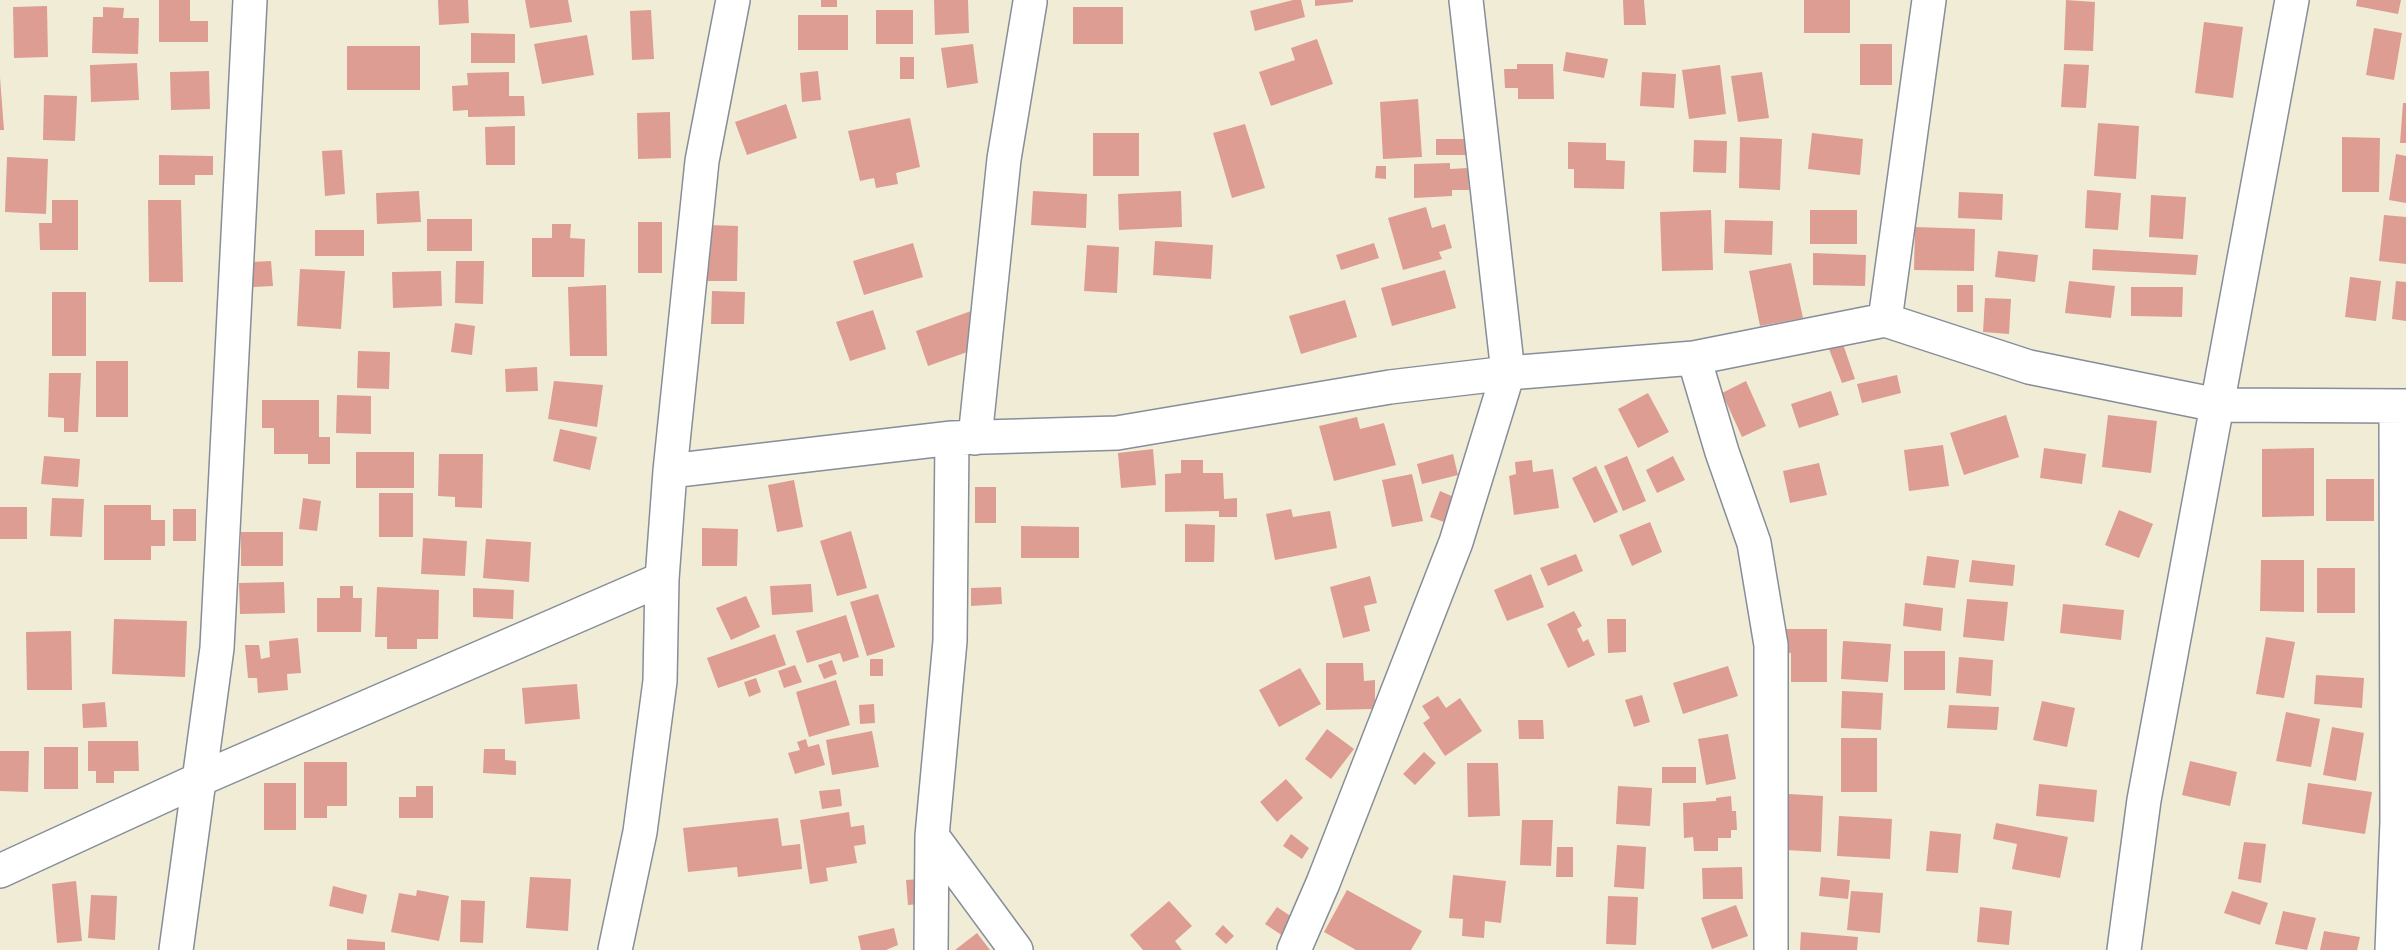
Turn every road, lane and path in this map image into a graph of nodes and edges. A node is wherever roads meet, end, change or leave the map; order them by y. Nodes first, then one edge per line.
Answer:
1 (250, 0) edge
2 (733, 0) edge
3 (1466, 0) edge
4 (1929, 0) edge
5 (2292, 0) edge
6 (1030, 2) dead end
7 (1885, 320) junction
8 (1694, 358) junction
9 (1508, 374) junction
10 (2217, 405) junction
11 (2401, 406) edge
12 (964, 438) junction
13 (670, 471) junction
14 (662, 579) junction
15 (198, 780) junction
16 (933, 836) junction
17 (0, 871) edge
18 (176, 950) edge
19 (615, 950) edge
20 (931, 950) edge
21 (1016, 950) edge
22 (1294, 950) edge
23 (1771, 950) edge
24 (2124, 950) edge
25 (2392, 950) edge

1 - 15 street
2 - 13 street
3 - 9 street
4 - 7 street
5 - 10 street
6 - 12 street
7 - 8 street
7 - 10 street
8 - 9 street
8 - 23 street
9 - 12 street
9 - 22 street
10 - 11 street
10 - 24 street
11 - 25 street
12 - 13 street
12 - 16 street
13 - 14 street
14 - 15 street
14 - 19 street
15 - 17 street
15 - 18 street
16 - 20 street
16 - 21 street

